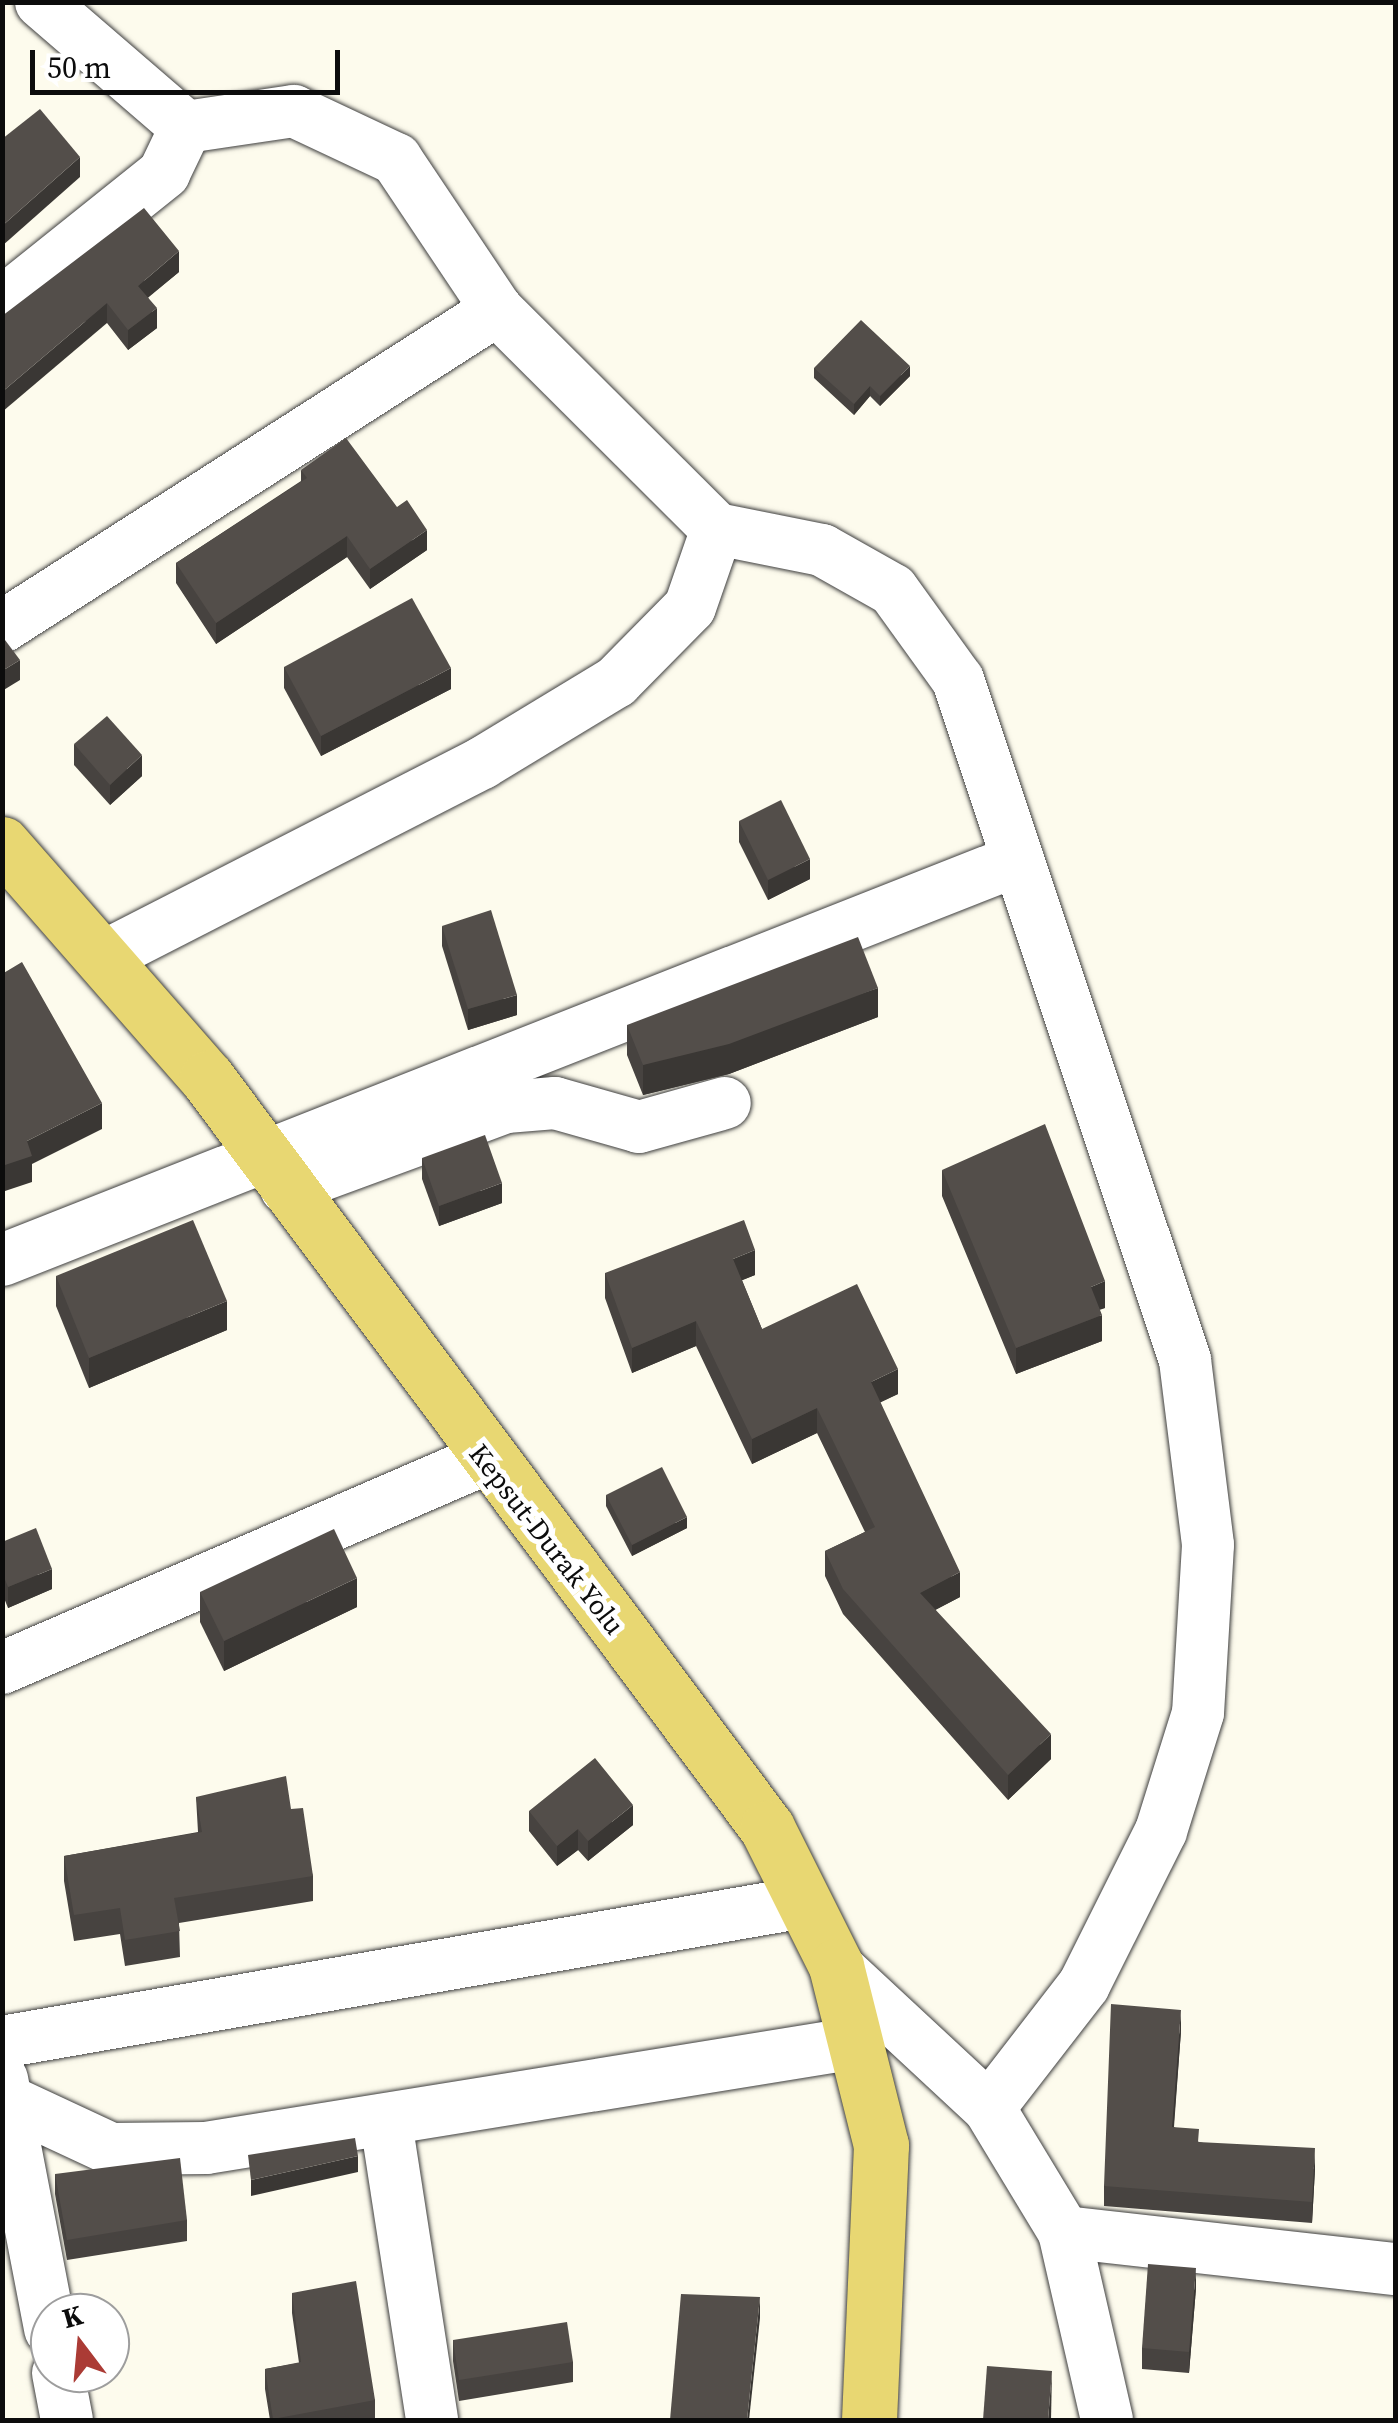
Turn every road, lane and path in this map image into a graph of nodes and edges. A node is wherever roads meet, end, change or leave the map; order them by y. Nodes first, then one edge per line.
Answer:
1 (41, 2) edge
2 (186, 127) junction
3 (2, 303) edge
4 (497, 310) junction
5 (717, 528) junction
6 (2, 627) edge
7 (2, 844) edge
8 (1018, 860) junction
9 (103, 956) junction
10 (725, 1103) dead end
11 (276, 1173) junction
12 (2, 1260) edge
13 (486, 1459) junction
14 (2, 1668) edge
15 (804, 1902) junction
16 (836, 1966) junction
17 (2, 2042) edge
18 (856, 2043) junction
19 (4, 2089) edge
20 (988, 2108) junction
21 (386, 2122) junction
22 (1064, 2232) junction
23 (1396, 2269) edge
24 (43, 2293) edge
25 (876, 2326) junction
26 (62, 2393) edge
27 (67, 2420) edge
28 (432, 2420) edge
29 (862, 2420) edge
30 (869, 2420) edge
31 (1108, 2420) edge

1 - 2 street
2 - 3 street
2 - 4 street
4 - 5 street
4 - 6 street
5 - 8 street
5 - 9 street
7 - 9 main road, Kepsut-Durak Yolu
8 - 11 street
8 - 20 street
9 - 11 main road, Kepsut-Durak Yolu
10 - 11 street
11 - 12 street
11 - 13 main road, Kepsut-Durak Yolu
13 - 14 street
13 - 15 main road, Kepsut-Durak Yolu
15 - 16 main road, Kepsut-Durak Yolu
15 - 17 street
16 - 18 main road, Kepsut-Durak Yolu
16 - 20 street
18 - 21 street
18 - 25 main road, Kepsut-Durak Yolu
19 - 21 street
19 - 24 street
20 - 22 street
21 - 28 street
22 - 23 street
22 - 31 street
25 - 29 main road, Kepsut-Durak Yolu
25 - 30 main road, Kepsut-Durak Yolu
26 - 27 street

